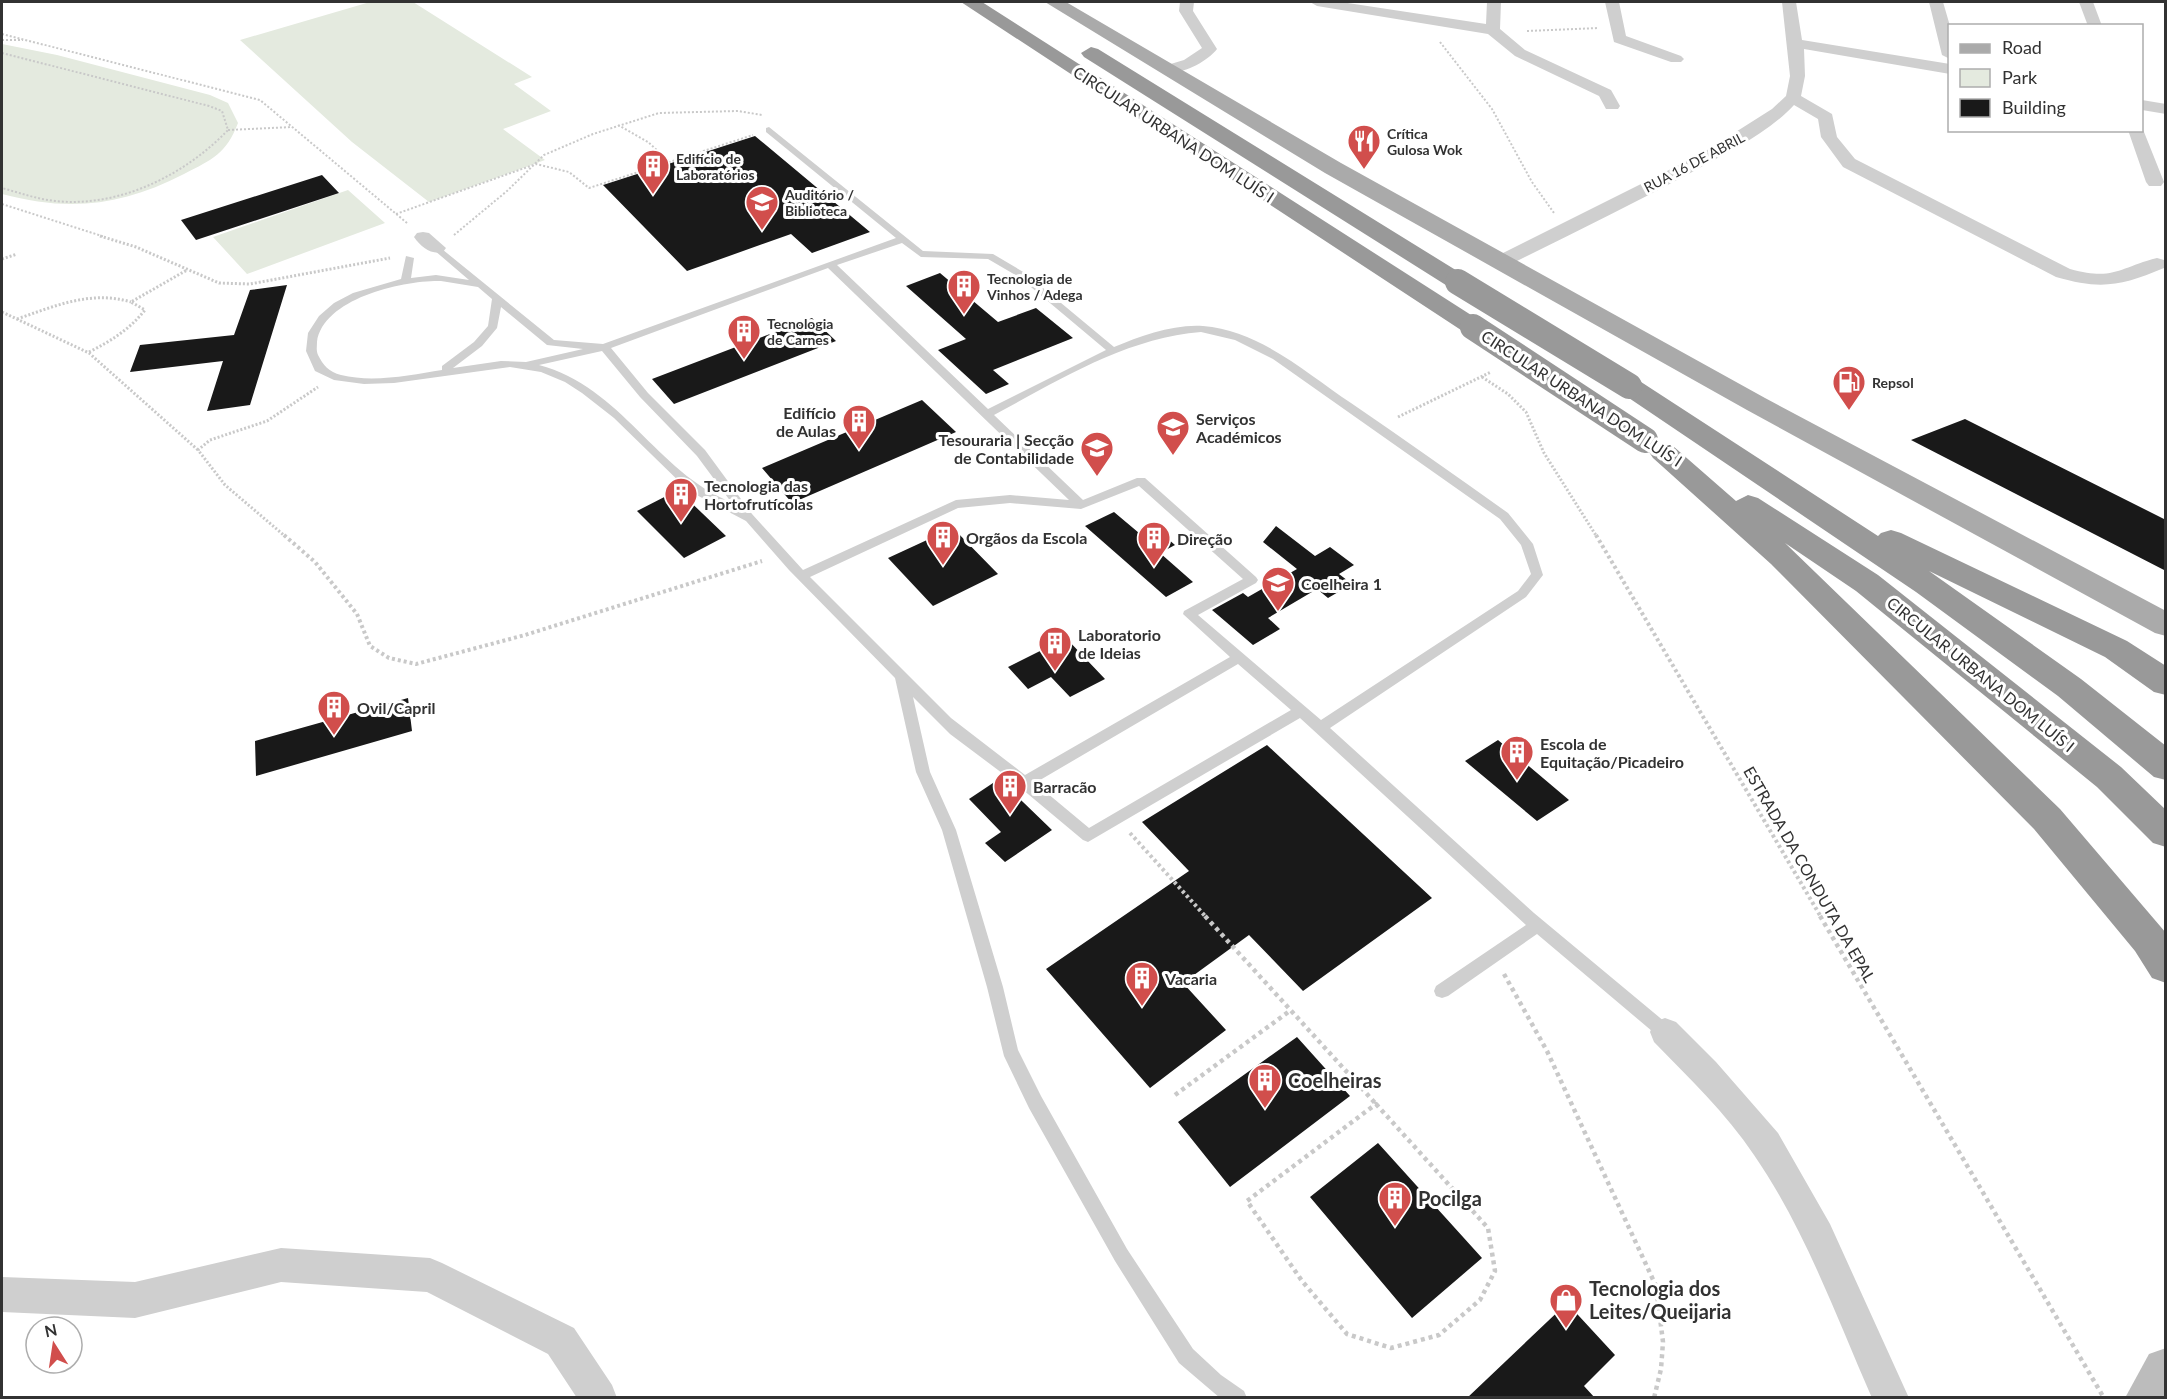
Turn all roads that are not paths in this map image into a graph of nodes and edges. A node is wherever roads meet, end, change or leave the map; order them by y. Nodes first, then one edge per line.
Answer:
1 (970, 2) edge
2 (1054, 2) edge
3 (1186, 2) edge
4 (1317, 2) edge
5 (1494, 2) edge
6 (1612, 2) edge
7 (1789, 2) edge
8 (1936, 2) edge
9 (2086, 2) edge
10 (1493, 24) junction
11 (2094, 24) edge
12 (1794, 43) junction
13 (1078, 45) dead end
14 (1948, 48) edge
15 (1676, 59) dead end
16 (1169, 69) junction
17 (1948, 69) edge
18 (1793, 98) junction
19 (2143, 105) edge
20 (1612, 106) dead end
21 (2166, 109) edge
22 (769, 130) road end
23 (2137, 132) edge
24 (2155, 182) dead end
25 (423, 237) road end
26 (903, 239) junction
27 (437, 248) joint
28 (409, 258) road end
29 (1502, 261) junction
30 (830, 264) junction
31 (2157, 264) dead end
32 (406, 281) junction
33 (477, 284) junction
34 (497, 300) junction
35 (604, 347) junction
36 (1114, 352) junction
37 (525, 365) junction
38 (442, 371) junction
39 (987, 414) junction
40 (1654, 446) junction
41 (1795, 493) junction
42 (1081, 505) junction
43 (748, 516) junction
44 (803, 575) junction
45 (2166, 626) edge
46 (1240, 657) junction
47 (902, 676) junction
48 (2166, 683) edge
49 (1301, 711) junction
50 (1320, 728) junction
51 (2166, 767) edge
52 (1025, 782) junction
53 (2166, 833) edge
54 (1538, 926) junction
55 (2166, 966) edge
56 (1442, 991) dead end
57 (1665, 1032) joint
58 (2, 1295) edge
59 (599, 1398) edge
60 (1237, 1398) edge
61 (1891, 1398) edge

1 - 40 highway, CIRCULAR URBANA DOM LUÍS I, bridge
2 - 16 main road
3 - 16 street
4 - 10 street
5 - 10 street
6 - 15 street
7 - 12 street
8 - 14 street
9 - 11 street
10 - 20 street
12 - 17 street
12 - 18 street
13 - 41 highway, CIRCULAR URBANA DOM LUÍS I, bridge
16 - 29 main road
18 - 29 street, RUA 16 DE ABRIL
18 - 31 street
19 - 21 street
22 - 26 lane
23 - 24 street
25 - 27 street
26 - 30 lane
26 - 36 lane
27 - 33 lane
28 - 32 lane
29 - 45 main road
30 - 35 lane
30 - 39 lane
32 - 33 lane
32 - 38 lane
33 - 34 lane
34 - 35 lane
34 - 38 lane
35 - 37 lane
35 - 43 lane
36 - 39 lane
36 - 50 lane
37 - 38 lane
37 - 43 lane
39 - 42 lane
40 - 53 highway, CIRCULAR URBANA DOM LUÍS I
40 - 55 highway
41 - 48 highway
41 - 51 highway, CIRCULAR URBANA DOM LUÍS I
42 - 44 lane
42 - 46 lane
43 - 44 lane
44 - 47 lane
46 - 49 lane
46 - 52 lane
47 - 52 lane
47 - 60 lane
49 - 50 lane
49 - 52 lane
50 - 54 lane
54 - 56 lane
54 - 57 lane
57 - 61 street
58 - 59 street

